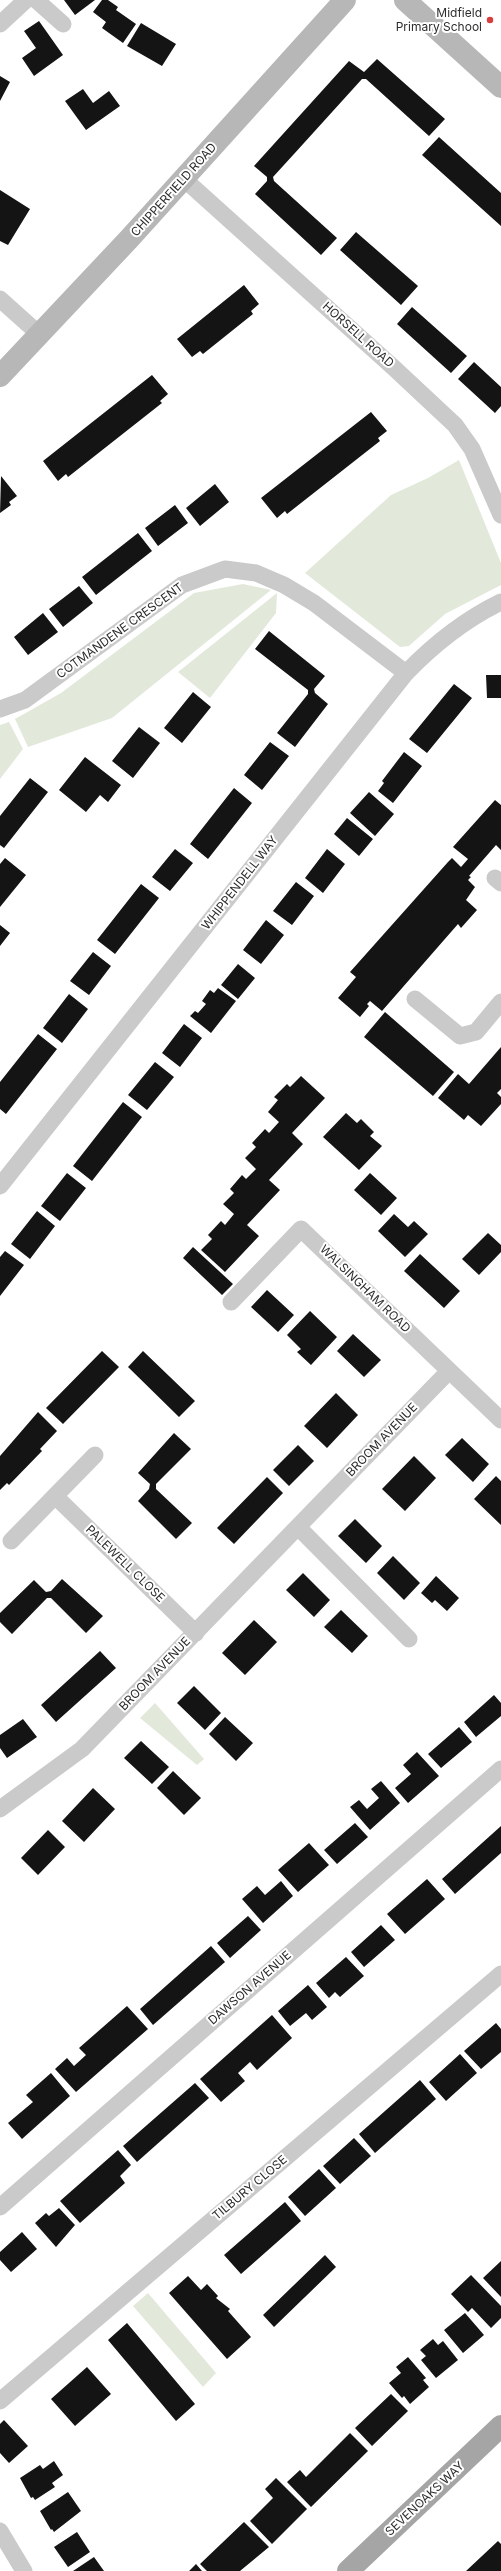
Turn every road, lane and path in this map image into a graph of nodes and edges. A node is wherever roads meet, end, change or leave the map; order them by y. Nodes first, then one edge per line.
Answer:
1 (26, 0) edge
2 (36, 0) edge
3 (345, 0) edge
4 (405, 0) edge
5 (0, 24) edge
6 (63, 24) dead end
7 (501, 87) edge
8 (184, 179) junction
9 (0, 299) edge
10 (39, 334) junction
11 (0, 376) edge
12 (501, 515) edge
13 (501, 602) edge
14 (406, 673) junction
15 (0, 708) edge
16 (415, 999) dead end
17 (501, 1002) edge
18 (0, 1186) edge
19 (231, 1302) dead end
20 (449, 1371) junction
21 (501, 1420) edge
22 (95, 1455) dead end
23 (55, 1496) junction
24 (298, 1527) junction
25 (12, 1541) dead end
26 (196, 1633) junction
27 (409, 1639) dead end
28 (501, 1769) edge
29 (0, 1809) edge
30 (501, 1974) edge
31 (0, 2207) edge
32 (0, 2401) edge
33 (501, 2426) edge
34 (0, 2531) edge
35 (24, 2571) edge
36 (348, 2571) edge

1 - 5 street
2 - 6 street
3 - 8 street, CHIPPERFIELD ROAD
4 - 7 street
8 - 10 street, CHIPPERFIELD ROAD
8 - 12 street, HORSELL ROAD
9 - 10 street
10 - 11 street, CHIPPERFIELD ROAD
13 - 14 street, WHIPPENDELL WAY
14 - 15 street, COTMANDENE CRESCENT
14 - 18 street, WHIPPENDELL WAY
16 - 17 street
19 - 20 street, WALSINGHAM ROAD
20 - 21 street, WALSINGHAM ROAD
20 - 24 street, BROOM AVENUE
22 - 23 street
23 - 25 street
23 - 26 street, PALEWELL CLOSE
24 - 26 street, BROOM AVENUE
24 - 27 street
26 - 29 street, BROOM AVENUE
28 - 31 street, DAWSON AVENUE
30 - 32 street, TILBURY CLOSE
33 - 36 main road, SEVENOAKS WAY
34 - 35 street

